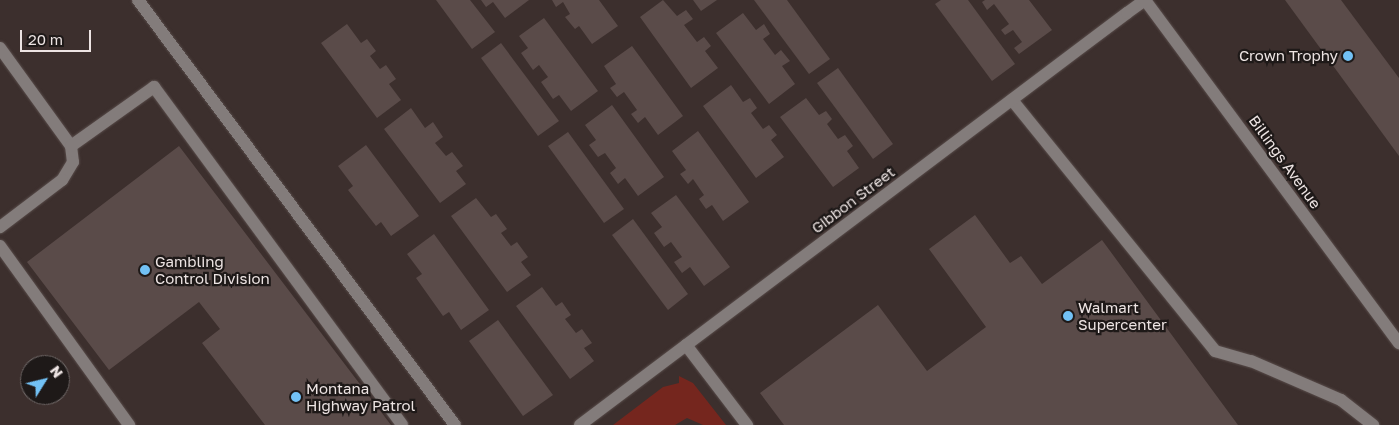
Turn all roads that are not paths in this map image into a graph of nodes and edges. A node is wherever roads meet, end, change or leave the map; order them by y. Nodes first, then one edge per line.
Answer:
1 (138, 0) edge
2 (1145, 0) edge
3 (0, 48) edge
4 (1012, 100) junction
5 (71, 146) junction
6 (0, 227) edge
7 (0, 246) edge
8 (1399, 343) edge
9 (686, 346) junction
10 (129, 425) edge
11 (402, 425) edge
12 (455, 425) edge
13 (580, 425) edge
14 (747, 425) edge
15 (1374, 425) edge

1 - 12 street
2 - 4 street, Gibbon Street
2 - 8 street, Billings Avenue
3 - 5 street
4 - 9 street, Gibbon Street
4 - 15 street
5 - 6 street
5 - 11 street
7 - 10 street
9 - 13 street, Gibbon Street
9 - 14 street

